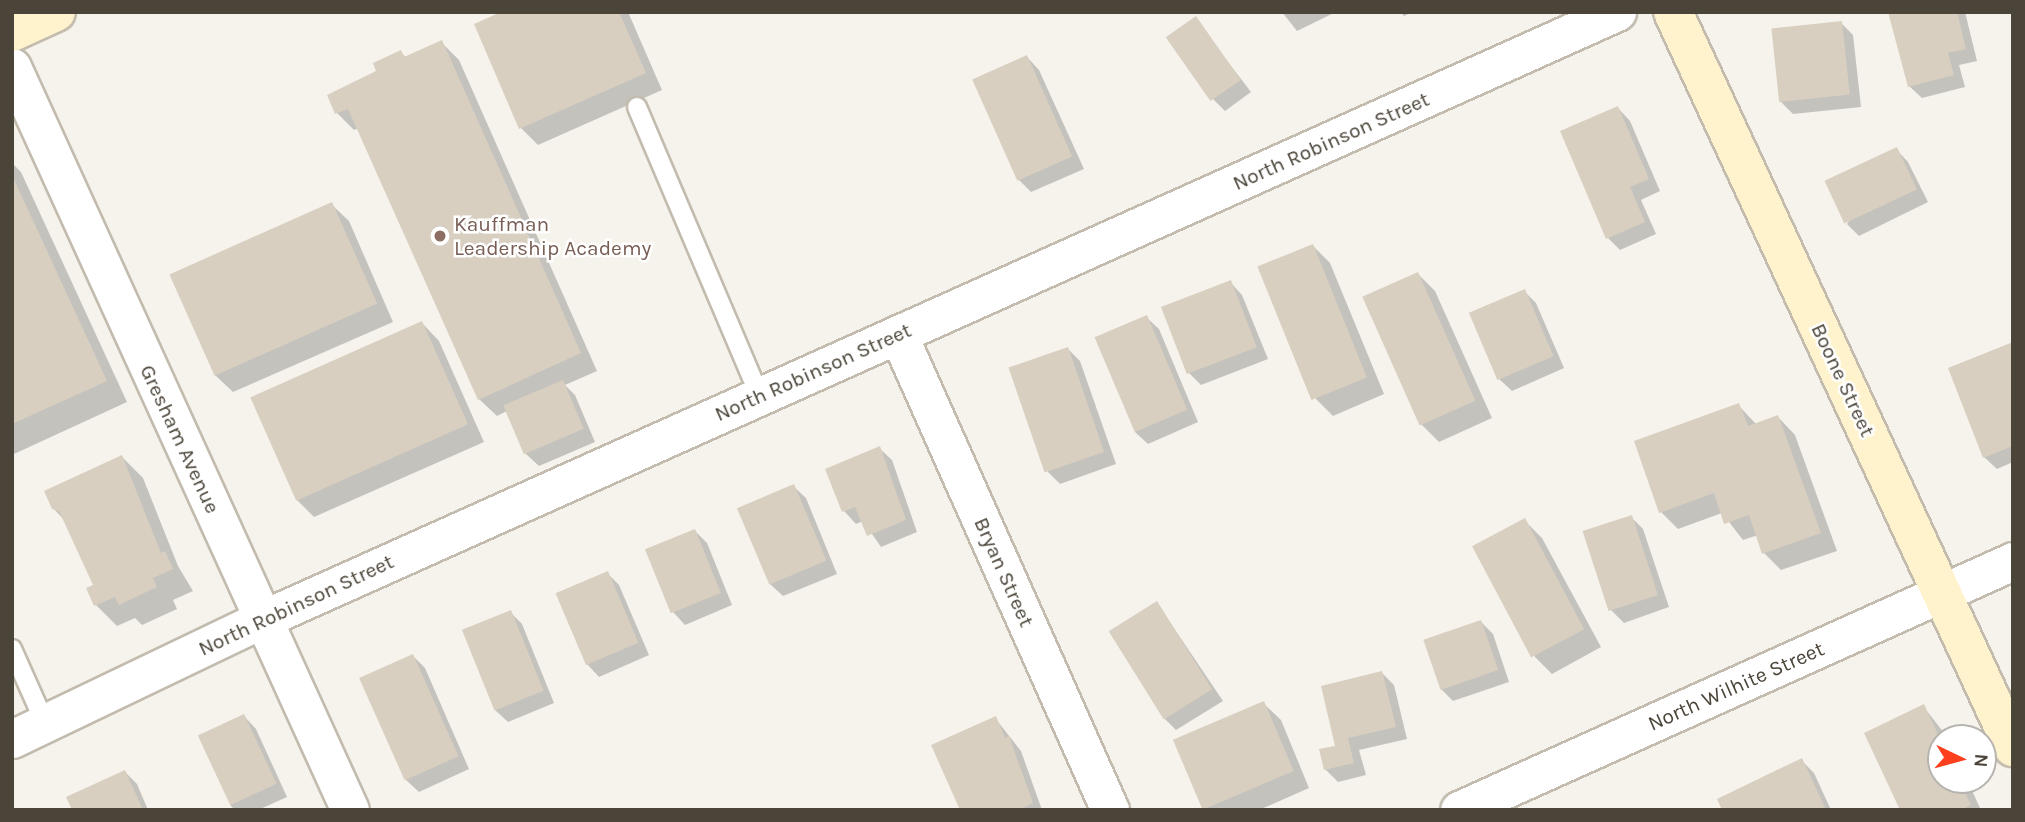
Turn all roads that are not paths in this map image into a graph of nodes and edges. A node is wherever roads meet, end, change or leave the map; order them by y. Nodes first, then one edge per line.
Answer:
1 (56, 12) edge
2 (1617, 12) edge
3 (1673, 12) edge
4 (12, 32) edge
5 (12, 67) edge
6 (637, 107) dead end
7 (898, 334) junction
8 (760, 397) junction
9 (2013, 561) edge
10 (1943, 593) junction
11 (263, 619) junction
12 (12, 649) edge
13 (45, 723) junction
14 (12, 739) edge
15 (2013, 747) edge
16 (350, 810) edge
17 (1110, 810) edge
18 (1459, 810) edge

1 - 4 street
2 - 7 street, North Robinson Street
3 - 10 street, Boone Street
5 - 11 street, Gresham Avenue
6 - 8 lane
7 - 8 street, North Robinson Street
7 - 17 street, Bryan Street
8 - 11 street, North Robinson Street
9 - 10 street, North Wilhite Street
10 - 15 street, Boone Street
10 - 18 street, North Wilhite Street
11 - 13 street, North Robinson Street
11 - 16 street, Gresham Avenue
12 - 13 lane
13 - 14 street, North Robinson Street

